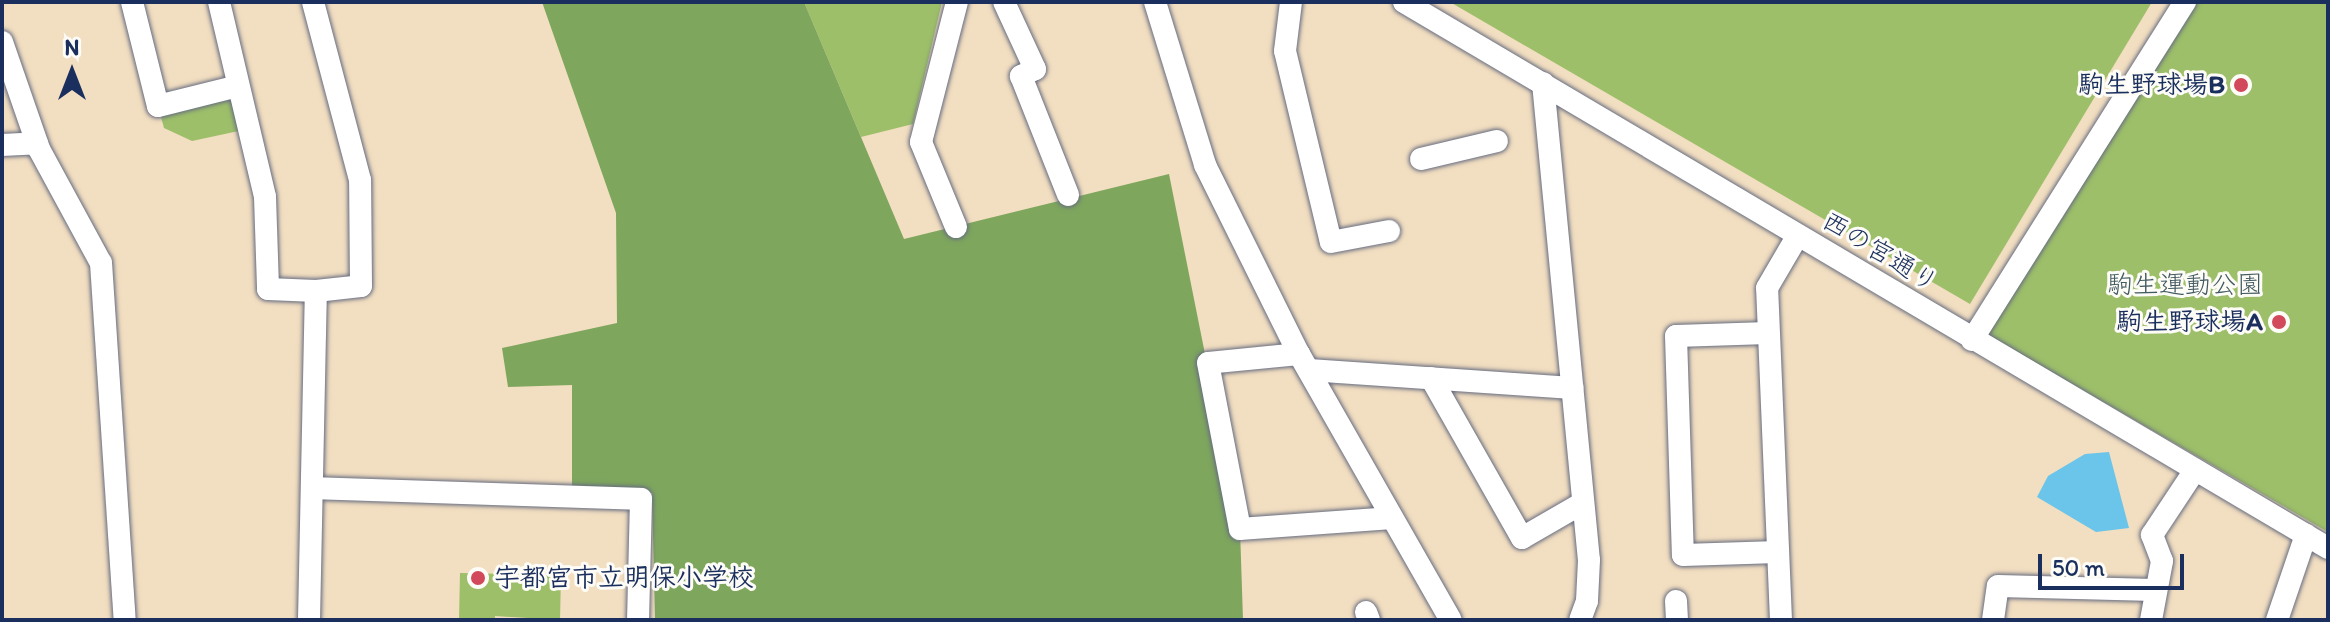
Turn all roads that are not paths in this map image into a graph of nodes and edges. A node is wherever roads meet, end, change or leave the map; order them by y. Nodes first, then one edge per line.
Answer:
1 (132, 2) edge
2 (219, 2) edge
3 (313, 2) edge
4 (957, 2) edge
5 (1004, 2) edge
6 (1155, 2) edge
7 (1291, 2) edge
8 (1404, 2) edge
9 (2185, 2) edge
10 (2, 42) edge
11 (1543, 83) junction
12 (238, 86) junction
13 (1497, 141) dead end
14 (37, 143) junction
15 (2, 145) edge
16 (1421, 159) dead end
17 (1068, 195) dead end
18 (956, 227) dead end
19 (1389, 231) dead end
20 (1798, 235) junction
21 (316, 291) junction
22 (1768, 333) junction
23 (1972, 340) junction
24 (1304, 362) junction
25 (1431, 378) junction
26 (1572, 388) junction
27 (2195, 470) junction
28 (314, 488) junction
29 (1581, 504) junction
30 (1392, 518) junction
31 (2306, 535) junction
32 (2328, 548) edge
33 (1778, 552) junction
34 (2154, 590) junction
35 (125, 620) edge
36 (309, 620) edge
37 (638, 620) edge
38 (1451, 620) edge
39 (1580, 620) edge
40 (1781, 620) edge
41 (1993, 620) edge
42 (2151, 620) edge
43 (2277, 620) edge

1 - 12 street
2 - 12 street
3 - 21 street
4 - 18 street
5 - 17 street
6 - 24 street
7 - 19 street
8 - 11 street, 西の宮通り
9 - 23 street
10 - 14 street
11 - 20 street, 西の宮通り
11 - 26 street
12 - 21 street
13 - 16 street
14 - 15 street
14 - 35 street
20 - 22 street
20 - 23 street, 西の宮通り
21 - 28 street
22 - 33 street
22 - 33 street
23 - 27 street, 西の宮通り
24 - 25 street
24 - 30 street
24 - 30 street
25 - 26 street
25 - 29 street
26 - 29 street
27 - 31 street, 西の宮通り
27 - 34 street
28 - 36 street
28 - 37 street
29 - 39 street
30 - 38 street
31 - 32 street, 西の宮通り
31 - 43 street
33 - 40 street
34 - 41 street
34 - 42 street

